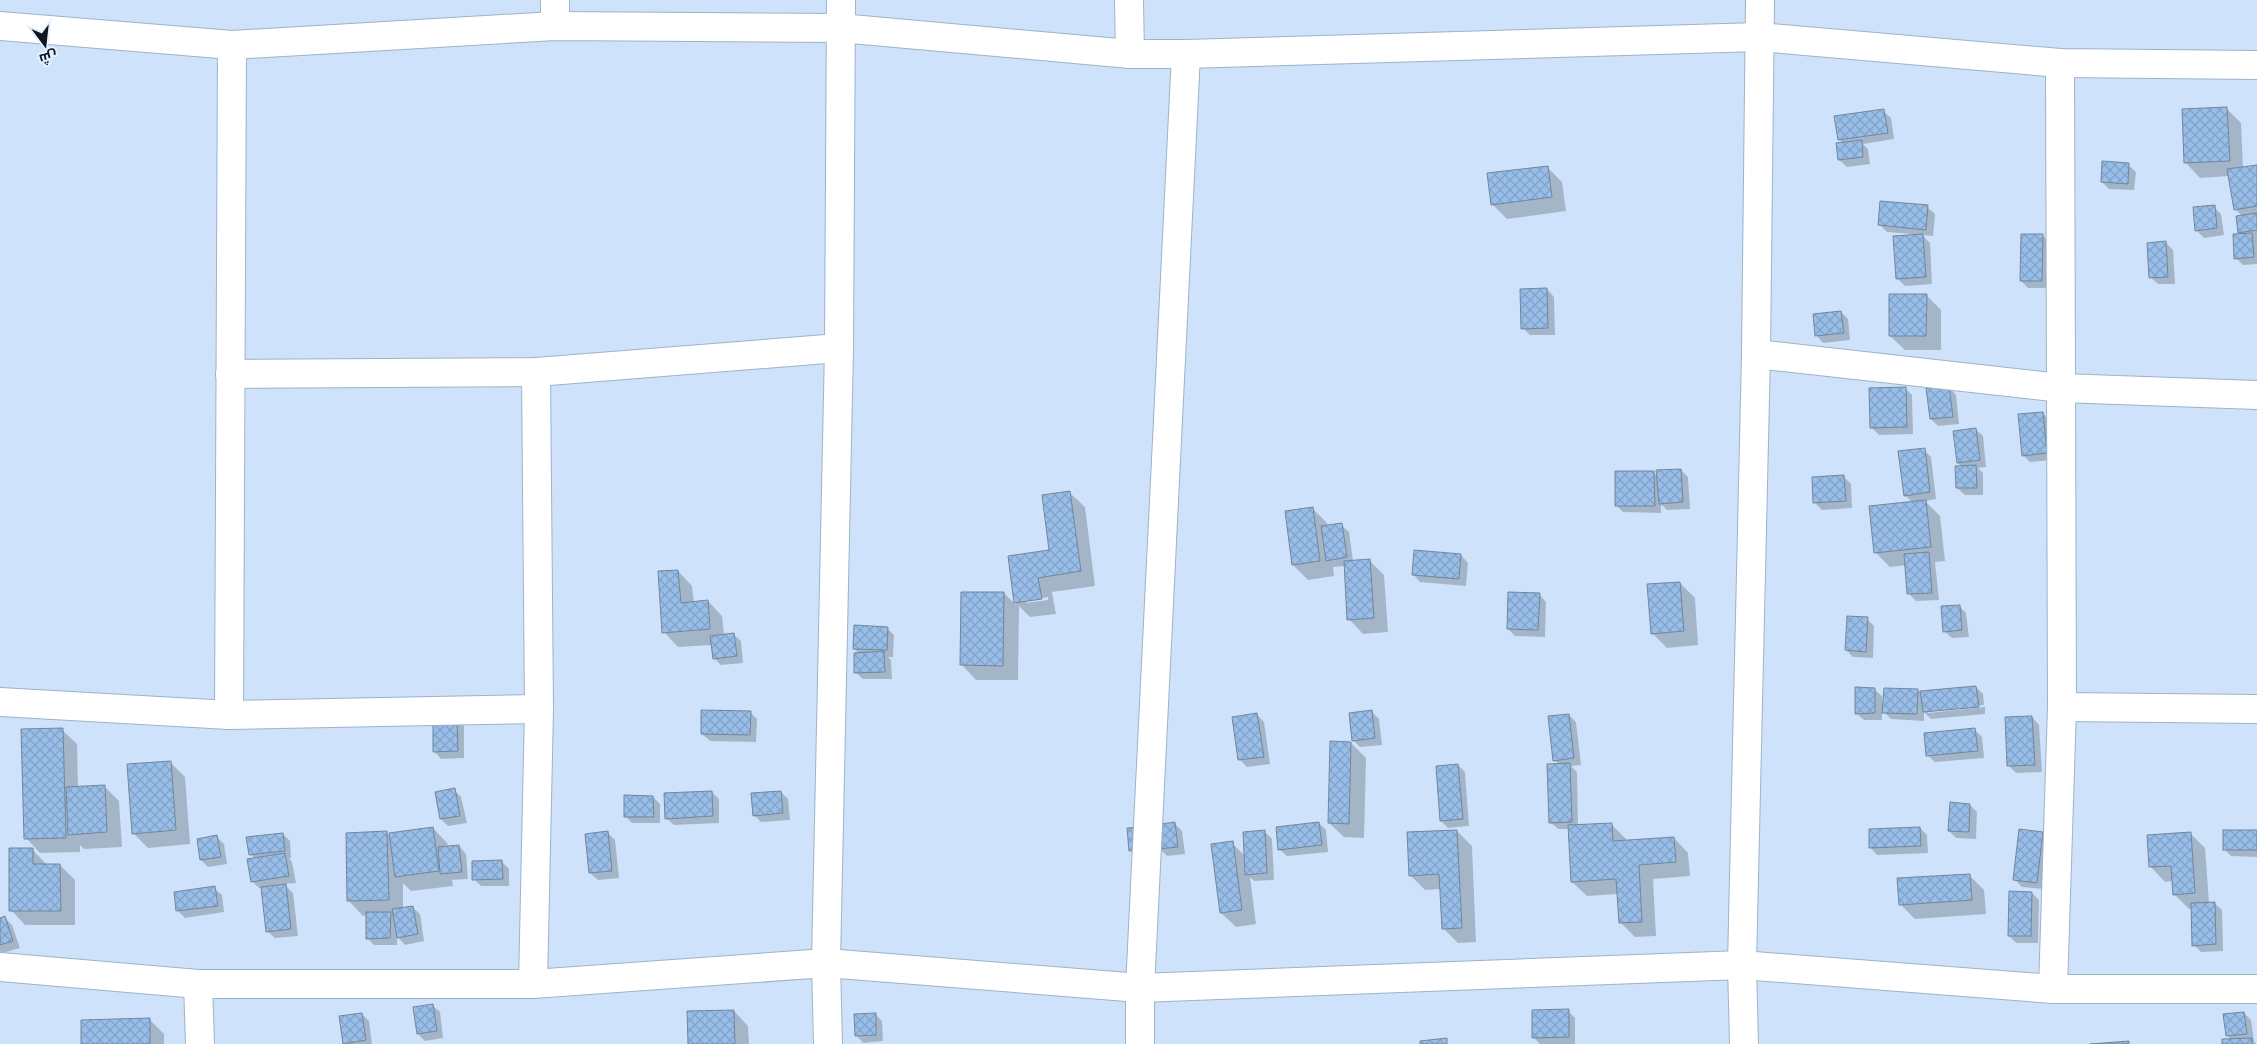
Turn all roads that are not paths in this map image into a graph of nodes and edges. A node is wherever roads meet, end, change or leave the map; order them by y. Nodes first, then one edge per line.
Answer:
1 (841, 0) edge
2 (1129, 0) edge
3 (1760, 0) edge
4 (555, 13) edge
5 (0, 26) edge
6 (840, 28) junction
7 (1759, 37) junction
8 (232, 46) junction
9 (1130, 54) junction
10 (1186, 54) junction
11 (2060, 63) junction
12 (2257, 65) edge
13 (838, 348) junction
14 (1756, 354) junction
15 (536, 372) junction
16 (230, 374) junction
17 (2061, 388) junction
18 (2257, 394) edge
19 (0, 702) edge
20 (2062, 707) junction
21 (539, 709) junction
22 (2257, 710) edge
23 (230, 715) junction
24 (826, 963) junction
25 (1742, 965) junction
26 (0, 967) edge
27 (198, 984) junction
28 (533, 984) junction
29 (1140, 988) junction
30 (2053, 988) junction
31 (2257, 989) edge
32 (200, 1044) edge
33 (828, 1044) edge
34 (1140, 1044) edge
35 (1744, 1044) edge

1 - 6 street
2 - 9 street
3 - 7 street
4 - 6 street
4 - 8 street
5 - 8 street
6 - 9 street
6 - 13 street
7 - 10 street
7 - 11 street
7 - 14 street
8 - 16 street
9 - 10 street
10 - 29 street
11 - 12 street
11 - 17 street
13 - 15 street
13 - 24 street
14 - 17 street
14 - 25 street
15 - 16 street
15 - 21 street
16 - 23 street
17 - 18 street
17 - 20 street
19 - 23 street
20 - 22 street
20 - 30 street
21 - 23 street
21 - 28 street
24 - 28 street
24 - 29 street
24 - 33 street
25 - 29 street
25 - 30 street
25 - 35 street
26 - 27 street
27 - 28 street
27 - 32 street
29 - 34 street
30 - 31 street

